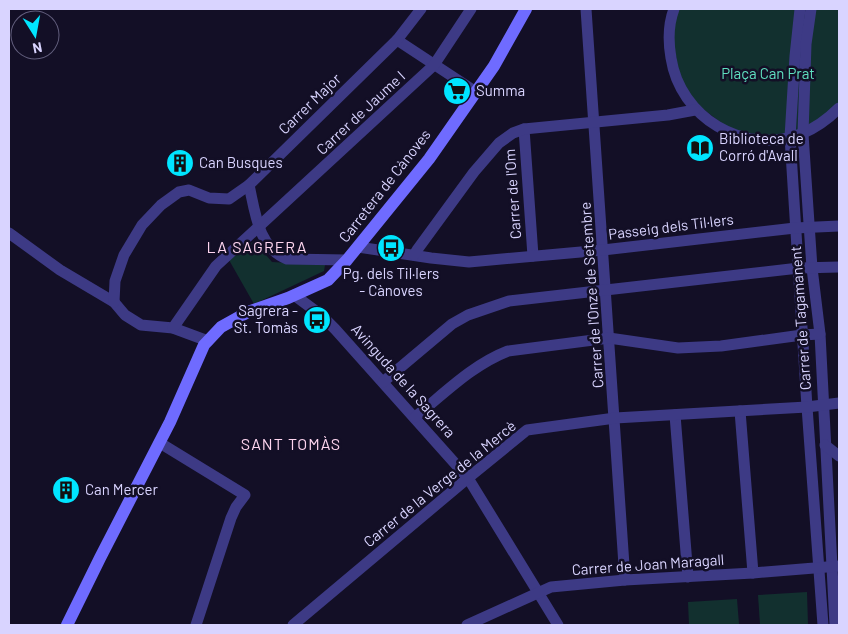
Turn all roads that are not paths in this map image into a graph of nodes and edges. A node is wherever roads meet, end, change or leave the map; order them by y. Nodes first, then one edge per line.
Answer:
1 (421, 9) edge
2 (471, 9) edge
3 (526, 9) edge
4 (586, 9) edge
5 (674, 9) edge
6 (800, 9) edge
7 (811, 9) edge
8 (397, 40) junction
9 (434, 65) junction
10 (476, 92) junction
11 (839, 108) edge
12 (695, 110) junction
13 (595, 123) junction
14 (524, 129) junction
15 (802, 134) junction
16 (790, 137) junction
17 (249, 185) junction
18 (839, 226) edge
19 (810, 227) junction
20 (258, 228) junction
21 (795, 228) junction
22 (9, 233) edge
23 (358, 247) junction
24 (603, 250) junction
25 (414, 255) junction
26 (533, 256) junction
27 (347, 260) junction
28 (839, 267) edge
29 (798, 268) junction
30 (812, 268) junction
31 (606, 291) junction
32 (294, 295) junction
33 (114, 302) junction
34 (173, 328) junction
35 (802, 334) junction
36 (820, 334) junction
37 (609, 338) junction
38 (208, 341) junction
39 (383, 382) junction
40 (839, 403) edge
41 (823, 405) junction
42 (807, 407) junction
43 (740, 411) junction
44 (675, 415) junction
45 (415, 417) junction
46 (615, 418) junction
47 (160, 443) junction
48 (825, 445) junction
49 (839, 456) edge
50 (468, 478) junction
51 (835, 566) edge
52 (819, 568) junction
53 (752, 573) junction
54 (688, 577) junction
55 (625, 580) junction
56 (538, 592) junction
57 (67, 625) edge
58 (196, 625) edge
59 (293, 625) edge
60 (466, 625) edge
61 (558, 625) edge
62 (823, 625) edge
63 (835, 625) edge

1 - 8 street, Carrer Major
2 - 9 street, Carrer de Jaume I
3 - 10 street, Carretera de Cànoves
4 - 13 street, Carrer de l'Onze de Setembre
5 - 12 street
6 - 16 street, Carrer de Tagamanent
7 - 15 street, Carrer de Tagamanent
8 - 9 street
8 - 17 street, Carrer Major
9 - 10 street
9 - 20 street, Carrer de Jaume I
10 - 23 street, Carretera de Cànoves
11 - 15 street
12 - 13 street
12 - 16 street
13 - 14 street
13 - 24 street, Carrer de l'Onze de Setembre
14 - 25 street
14 - 26 street, Carrer de l'Om
15 - 16 street
15 - 19 street, Carrer de Tagamanent
16 - 21 street, Carrer de Tagamanent
17 - 20 street
17 - 33 street, Carrer Major
18 - 19 street, Passeig dels Til·lers
19 - 21 street, Passeig dels Til·lers
19 - 30 street, Carrer de Tagamanent
20 - 27 street
20 - 34 street, Carrer de Jaume I
21 - 24 street, Passeig dels Til·lers
21 - 29 street, Carrer de Tagamanent
22 - 33 street
23 - 25 street, Passeig dels Til·lers
23 - 27 street, Carretera de Cànoves
24 - 26 street, Passeig dels Til·lers
24 - 31 street, Carrer de l'Onze de Setembre
25 - 26 street, Passeig dels Til·lers
27 - 32 street, Carretera de Cànoves
28 - 30 street
29 - 30 street
29 - 31 street
29 - 35 street, Carrer de Tagamanent
30 - 36 street, Carrer de Tagamanent
31 - 37 street, Carrer de l'Onze de Setembre
31 - 39 street
32 - 38 street, Carretera de Cànoves
32 - 39 street, Avinguda de la Sagrera
33 - 34 street
34 - 38 street
35 - 36 street
35 - 37 street
35 - 42 street, Carrer de Tagamanent
36 - 41 street, Carrer de Tagamanent
37 - 45 street
37 - 46 street, Carrer de l'Onze de Setembre
38 - 47 street, Carretera de Cànoves
39 - 45 street, Avinguda de la Sagrera
40 - 41 street, Carrer de la Verge de la Mercè
41 - 42 street, Carrer de la Verge de la Mercè
41 - 48 street, Carrer de Tagamanent
42 - 43 street, Carrer de la Verge de la Mercè
42 - 52 street, Carrer de Tagamanent
43 - 44 street, Carrer de la Verge de la Mercè
43 - 53 street
44 - 46 street, Carrer de la Verge de la Mercè
44 - 54 street
45 - 50 street, Avinguda de la Sagrera
46 - 50 street, Carrer de la Verge de la Mercè
46 - 55 street, Carrer de l'Onze de Setembre
47 - 57 street, Carretera de Cànoves
47 - 58 street
48 - 49 street
48 - 51 street, Carrer de Tagamanent
50 - 56 street, Avinguda de la Sagrera
50 - 59 street, Carrer de la Verge de la Mercè
51 - 52 street, Carrer de Joan Maragall
51 - 63 street, Carrer de Tagamanent
52 - 53 street, Carrer de Joan Maragall
52 - 62 street, Carrer de Tagamanent
53 - 54 street, Carrer de Joan Maragall
54 - 55 street, Carrer de Joan Maragall
55 - 56 street, Carrer de Joan Maragall
56 - 60 street, Carrer de Joan Maragall
56 - 61 street, Avinguda de la Sagrera

